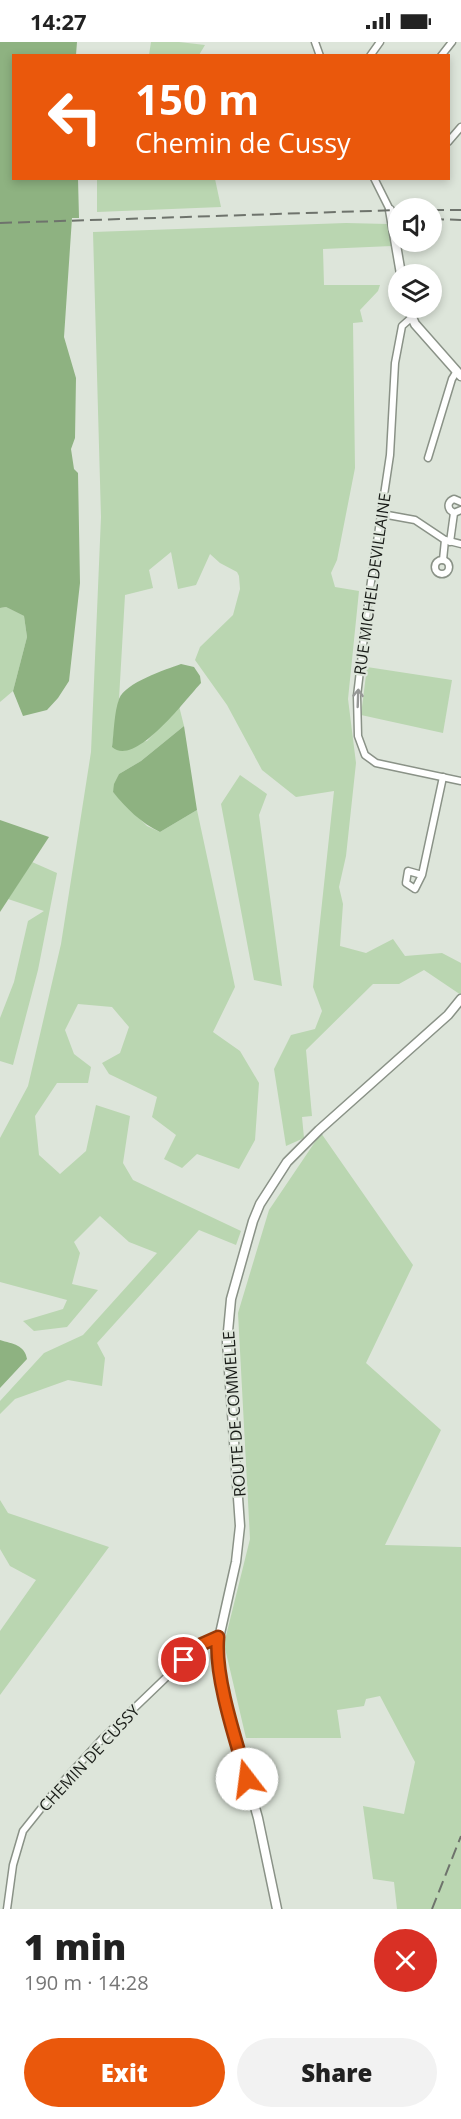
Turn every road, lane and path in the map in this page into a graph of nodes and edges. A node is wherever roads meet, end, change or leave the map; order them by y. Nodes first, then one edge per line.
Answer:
1 (452, 42) edge
2 (443, 54) edge
3 (461, 127) edge
4 (450, 140) edge
5 (375, 180) edge
6 (388, 206) edge
7 (411, 318) joint
8 (459, 373) edge
9 (428, 458) dead end
10 (461, 502) edge
11 (457, 512) edge
12 (382, 514) junction
13 (448, 541) junction
14 (461, 544) edge
15 (443, 560) dead end
16 (443, 777) junction
17 (461, 781) edge
18 (422, 875) dead end
19 (461, 999) edge
20 (218, 1637) junction
21 (8, 1909) edge
22 (277, 1909) edge

1 - 2 street
3 - 4 street
5 - 6 street
7 - 8 street
7 - 12 street, RUE MICHEL DEVILLAINE
8 - 9 street
10 - 11 street
11 - 13 street
12 - 13 street
16 -> 12 street, RUE MICHEL DEVILLAINE
13 - 14 street
13 - 15 street
16 - 17 street, RUE MICHEL DEVILLAINE
16 - 18 street
19 - 20 street, ROUTE DE COMMELLE
20 - 21 street, CHEMIN DE CUSSY
20 - 22 street, ROUTE DE COMMELLE

